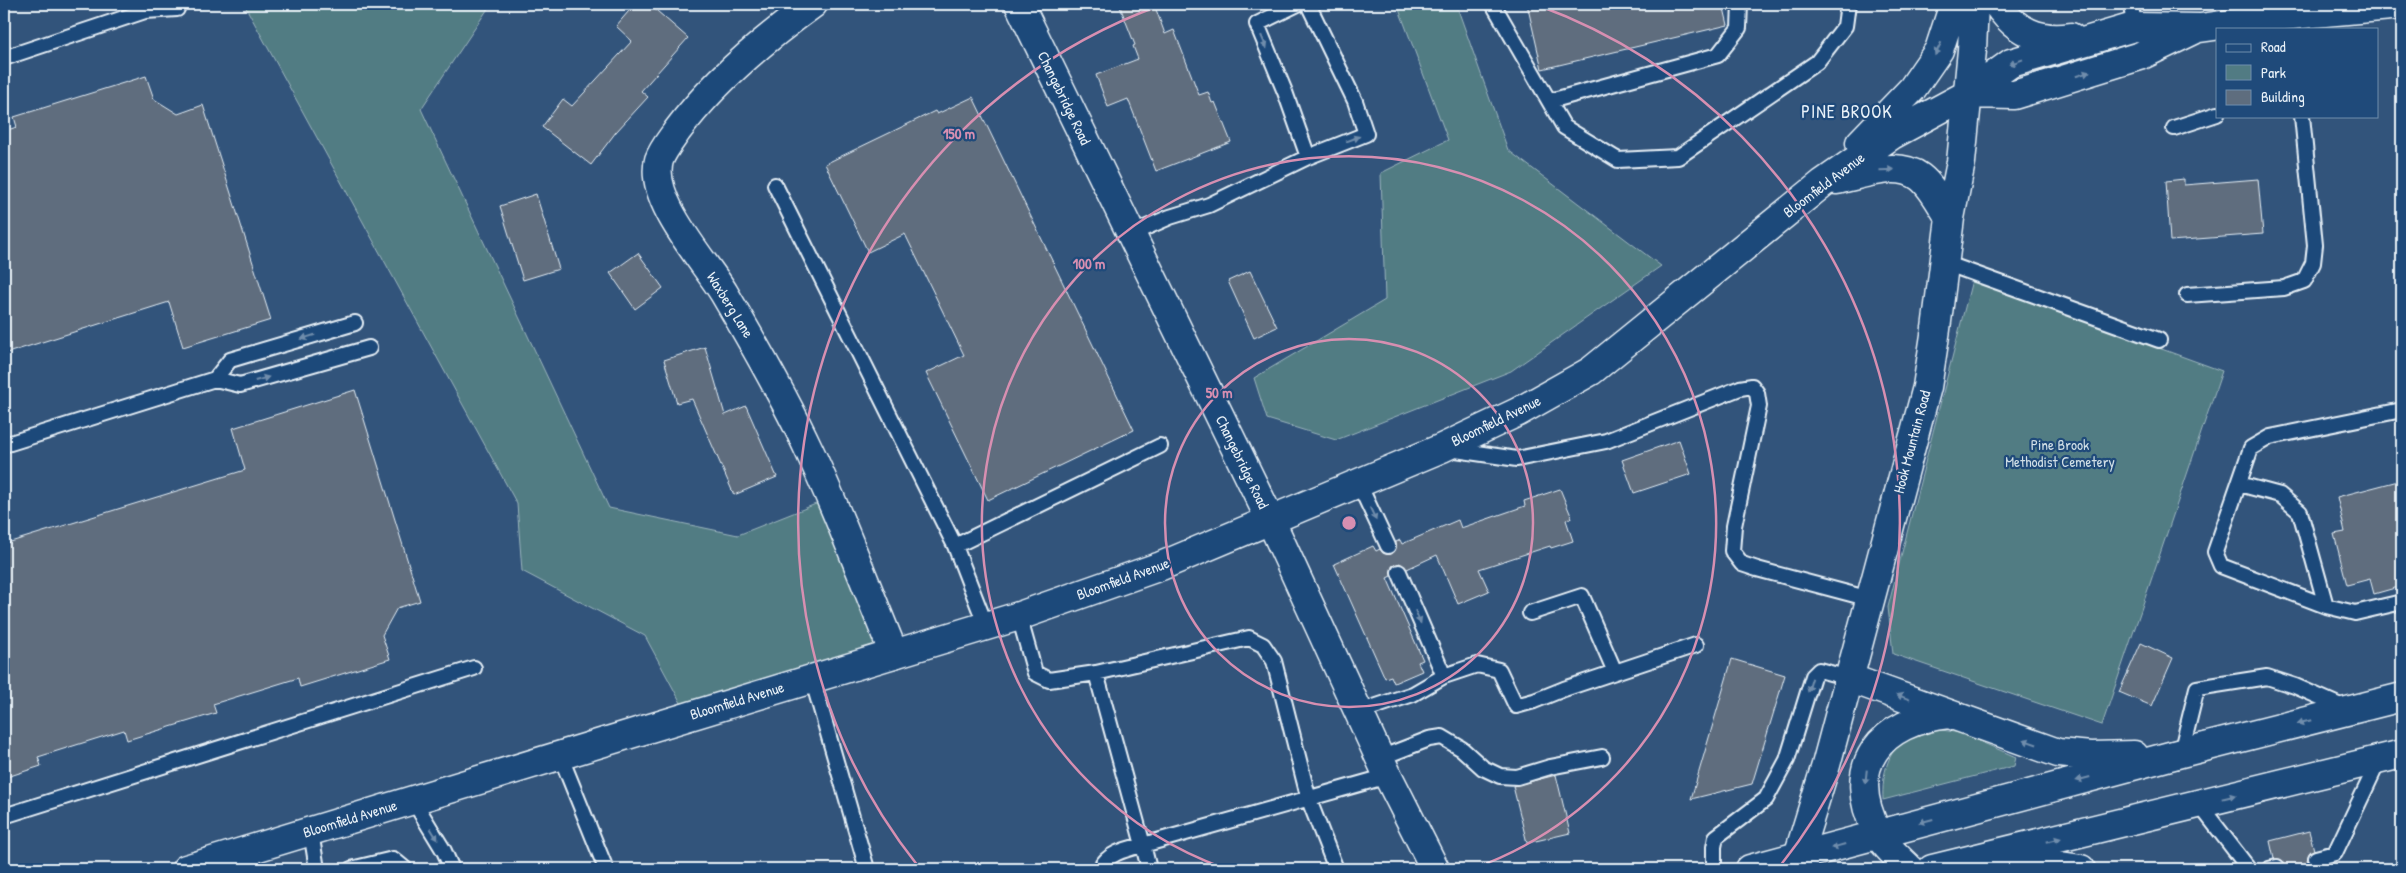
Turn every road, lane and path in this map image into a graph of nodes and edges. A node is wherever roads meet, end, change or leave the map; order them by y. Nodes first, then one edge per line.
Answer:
1 (812, 4) edge
2 (1018, 4) edge
3 (1298, 4) edge
4 (1308, 4) edge
5 (1493, 4) edge
6 (1740, 4) edge
7 (1848, 4) edge
8 (1954, 4) edge
9 (1974, 4) edge
10 (1998, 4) edge
11 (2402, 5) edge
12 (2344, 7) edge
13 (178, 9) dead end
14 (2128, 20) edge
15 (2293, 22) edge
16 (2200, 28) junction
17 (4, 58) edge
18 (1968, 94) junction
19 (1550, 101) junction
20 (2216, 114) edge
21 (2302, 118) edge
22 (2174, 128) dead end
23 (1308, 157) junction
24 (1823, 184) junction
25 (775, 185) dead end
26 (1950, 218) junction
27 (1131, 234) junction
28 (1945, 262) junction
29 (2187, 295) dead end
30 (355, 323) dead end
31 (2159, 340) dead end
32 (369, 348) dead end
33 (215, 379) junction
34 (2402, 410) edge
35 (4, 445) edge
36 (1160, 446) dead end
37 (1442, 448) junction
38 (1358, 482) junction
39 (2239, 484) junction
40 (1270, 519) junction
41 (955, 546) junction
42 (1388, 546) dead end
43 (1399, 572) dead end
44 (1870, 599) junction
45 (2402, 602) edge
46 (2326, 606) junction
47 (1530, 613) dead end
48 (1019, 616) junction
49 (986, 626) junction
50 (1696, 645) dead end
51 (894, 654) junction
52 (474, 668) dead end
53 (1615, 672) junction
54 (1096, 673) junction
55 (1444, 676) junction
56 (812, 678) junction
57 (1849, 678) junction
58 (2402, 697) edge
59 (2349, 710) junction
60 (1359, 712) junction
61 (1948, 714) junction
62 (2181, 753) junction
63 (560, 755) junction
64 (1602, 757) dead end
65 (2390, 757) edge
66 (1384, 767) junction
67 (413, 800) junction
68 (1309, 800) junction
69 (2199, 804) junction
70 (4, 816) edge
71 (312, 832) junction
72 (1878, 834) junction
73 (1143, 845) junction
74 (1990, 856) junction
75 (2316, 858) dead end
76 (253, 859) edge
77 (1795, 864) edge
78 (186, 869) edge
79 (318, 869) edge
80 (351, 869) edge
81 (405, 869) edge
82 (452, 869) edge
83 (606, 869) edge
84 (867, 869) edge
85 (1100, 869) edge
86 (1149, 869) edge
87 (1336, 869) edge
88 (1435, 869) edge
89 (1714, 869) edge
90 (1750, 869) edge
91 (1910, 869) edge
92 (1932, 869) edge
93 (2081, 869) edge
94 (2249, 869) edge

1 - 51 main road, Waxberg Lane
2 - 27 main road, Changebridge Road
3 -> 23 lane
23 -> 4 lane
5 - 19 lane
6 - 19 lane
7 - 19 lane
8 -> 24 main road
9 - 18 main road, Hook Mountain Road
10 - 14 main road
11 - 12 main road, Bloomfield Avenue
12 - 15 main road, Bloomfield Avenue
13 - 17 lane
14 - 16 main road, Bloomfield Avenue
14 -> 18 main road, Bloomfield Avenue
15 - 16 main road, Bloomfield Avenue
18 -> 16 main road, Bloomfield Avenue
18 - 24 main road, Bloomfield Avenue
18 - 26 main road, Hook Mountain Road
20 - 22 lane
21 - 29 lane
23 - 27 lane
24 -> 26 main road
24 - 37 main road, Bloomfield Avenue
25 - 41 lane
26 - 28 main road, Hook Mountain Road
27 - 40 main road, Changebridge Road
28 - 31 lane
28 - 44 main road, Hook Mountain Road
30 -> 33 lane
33 -> 32 lane
33 - 35 lane
34 - 39 lane
36 - 41 lane
37 - 38 main road, Bloomfield Avenue
37 - 44 lane
38 - 40 main road, Bloomfield Avenue
38 -> 42 lane
39 - 46 lane
39 - 46 lane
40 - 48 main road, Bloomfield Avenue
40 - 60 main road, Changebridge Road
41 - 49 lane
43 -> 55 lane
44 - 57 main road, Hook Mountain Road
45 - 46 lane
47 - 53 lane
48 - 49 main road, Bloomfield Avenue
48 - 54 lane
49 - 51 main road, Bloomfield Avenue
50 - 53 lane
51 - 56 main road, Bloomfield Avenue
52 - 70 lane
53 - 55 lane
54 - 68 lane
54 - 73 lane
55 - 60 lane
56 - 63 main road, Bloomfield Avenue
56 - 84 lane
61 -> 57 main road
57 - 77 main road, Hook Mountain Road
57 -> 89 lane
58 - 59 main road
59 -> 62 main road
59 - 62 lane
60 - 66 main road, Changebridge Road
62 -> 61 main road
61 -> 72 main road
62 -> 72 main road
63 - 67 main road, Bloomfield Avenue
63 - 83 lane
64 - 66 lane
69 -> 65 main road
65 - 75 lane
66 - 68 lane
66 - 88 main road, Changebridge Road
67 - 71 main road, Bloomfield Avenue
67 -> 82 lane
68 - 73 lane
68 - 87 lane
74 -> 69 main road
69 - 94 lane
71 - 76 main road, Bloomfield Avenue
71 - 79 lane
72 -> 77 main road
72 - 91 main road
73 - 85 lane
73 - 86 lane
74 - 92 main road
74 - 93 main road
76 - 78 main road, Bloomfield Avenue
77 - 90 main road
80 - 81 lane

